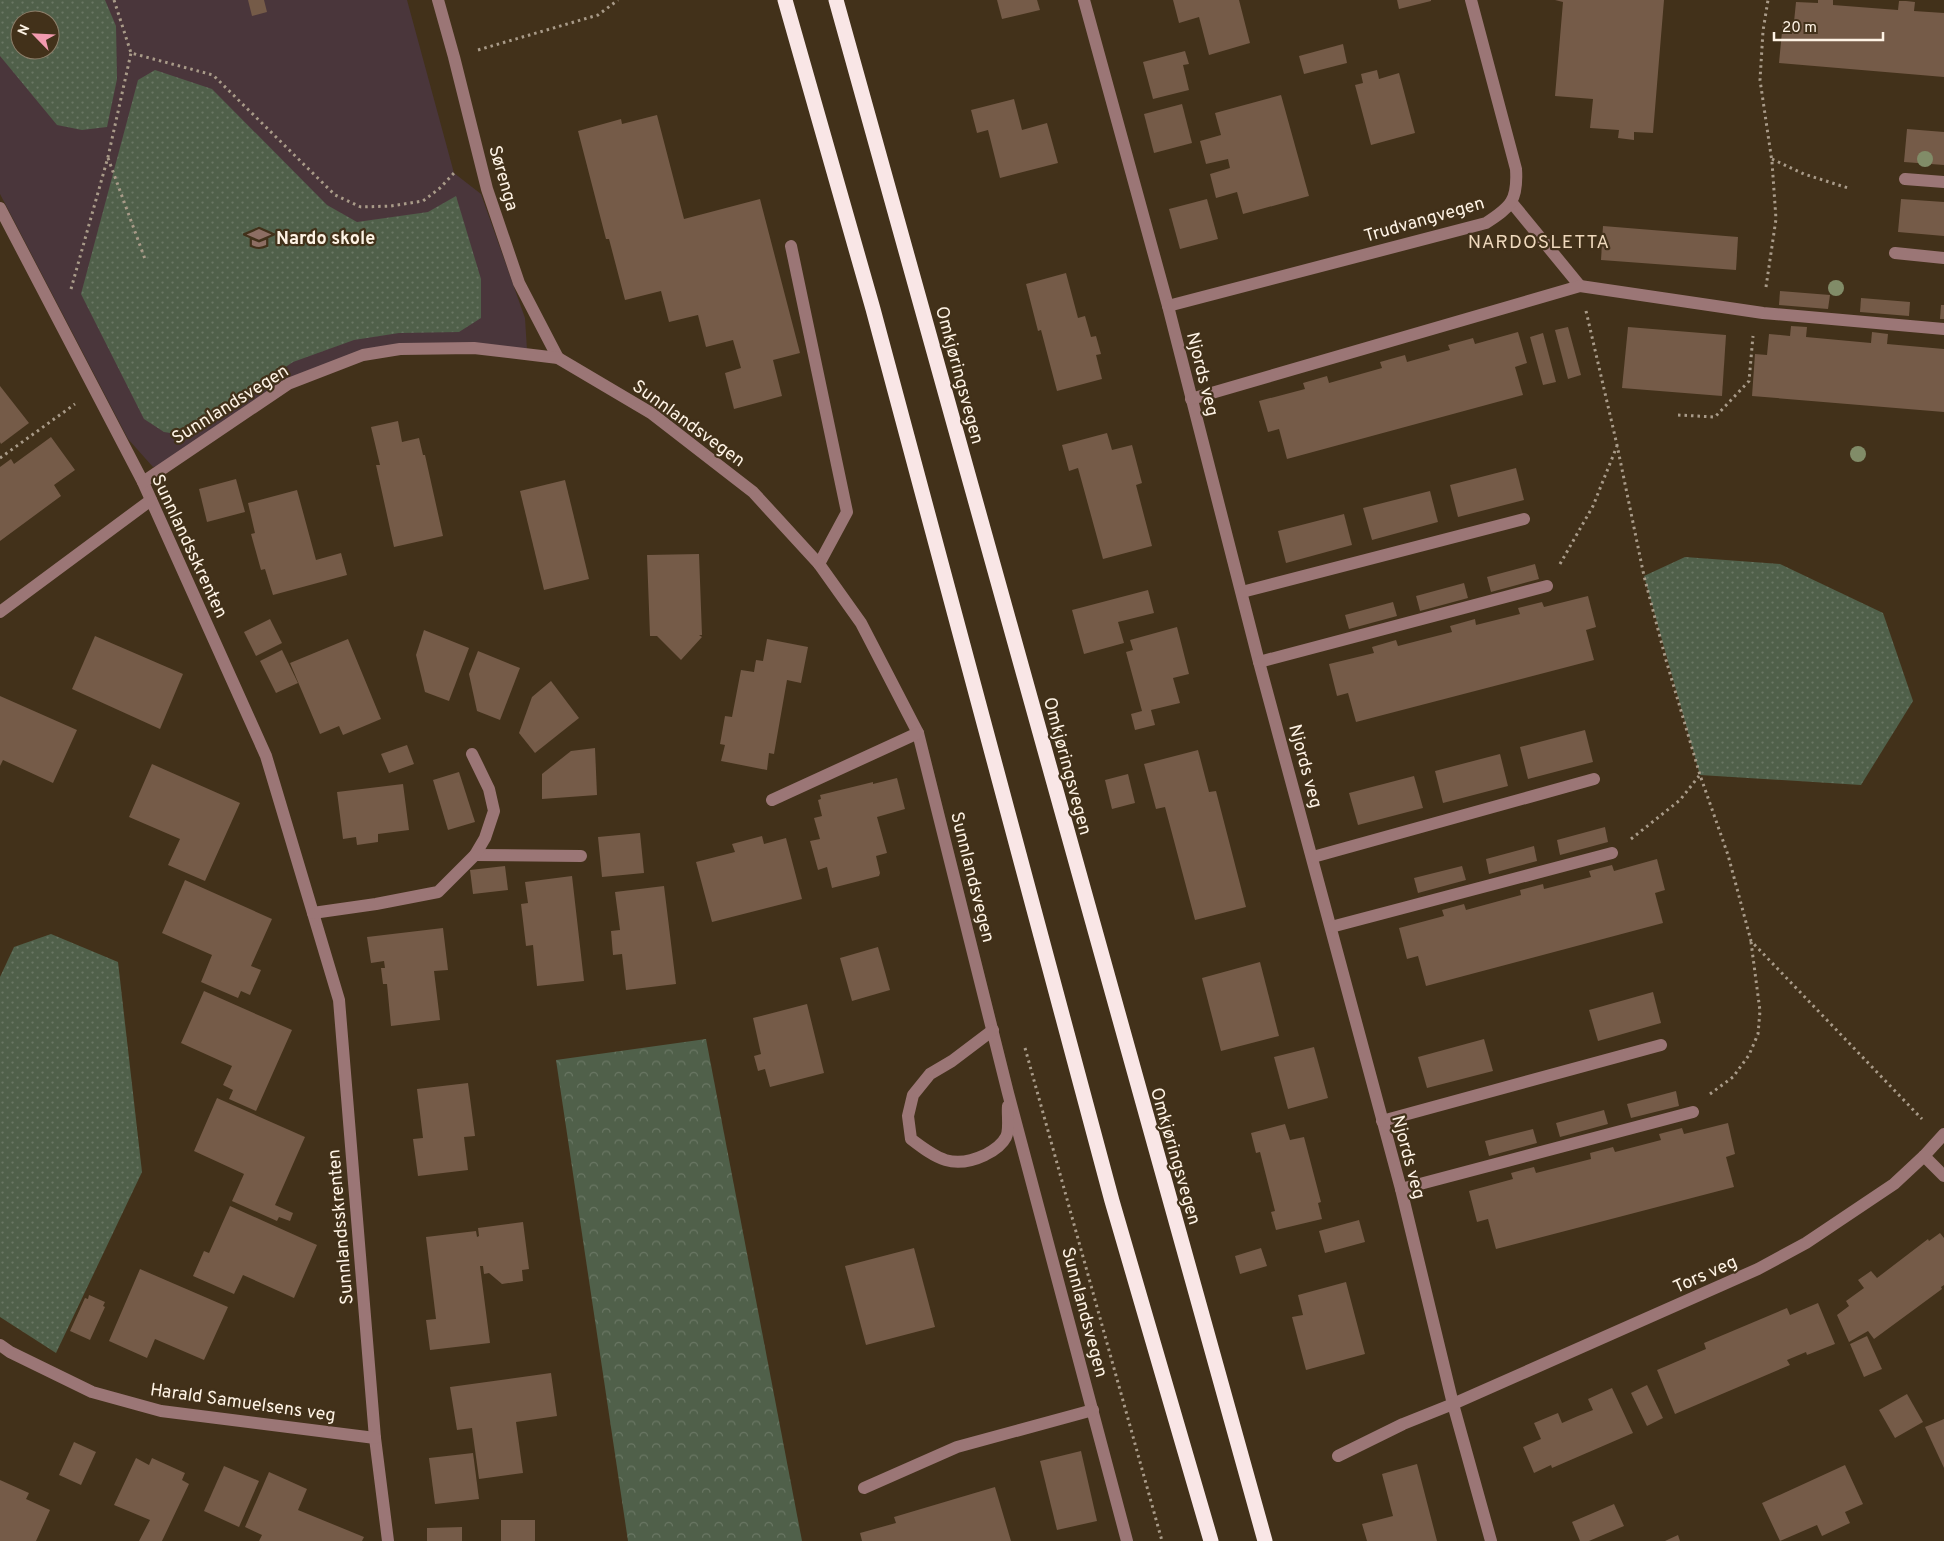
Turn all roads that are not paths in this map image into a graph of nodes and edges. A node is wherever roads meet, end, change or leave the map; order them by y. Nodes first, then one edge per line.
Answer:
1 (438, 0) edge
2 (786, 0) edge
3 (836, 0) edge
4 (1084, 0) edge
5 (1471, 0) edge
6 (1905, 180) dead end
7 (1944, 182) edge
8 (1512, 203) junction
9 (0, 208) edge
10 (791, 246) dead end
11 (1895, 253) dead end
12 (1944, 258) edge
13 (1580, 286) junction
14 (1168, 306) junction
15 (1944, 329) edge
16 (558, 358) junction
17 (1191, 399) junction
18 (142, 482) junction
19 (151, 500) junction
20 (1524, 519) dead end
21 (820, 564) junction
22 (1547, 586) road end
23 (1242, 592) junction
24 (0, 612) edge
25 (1260, 662) junction
26 (918, 733) junction
27 (472, 754) dead end
28 (1594, 779) dead end
29 (772, 800) dead end
30 (1612, 852) road end
31 (475, 855) junction
32 (581, 856) dead end
33 (1312, 857) junction
34 (313, 913) junction
35 (1331, 927) junction
36 (993, 1030) junction
37 (1661, 1045) dead end
38 (1008, 1093) junction
39 (1693, 1112) road end
40 (1382, 1121) junction
41 (1942, 1136) edge
42 (1924, 1156) junction
43 (1944, 1176) edge
44 (1401, 1189) junction
45 (0, 1344) edge
46 (1454, 1404) junction
47 (1093, 1410) junction
48 (375, 1438) junction
49 (1338, 1456) dead end
50 (864, 1488) dead end
51 (388, 1541) edge
52 (1127, 1541) edge
53 (1211, 1541) edge
54 (1265, 1541) edge
55 (1491, 1541) edge

1 - 16 street, Sørenga
2 - 53 highway
3 - 54 highway, Omkjøringsvegen
4 - 14 street, Njords veg
5 - 8 street
6 - 7 street
8 - 13 street
8 - 14 street, Trudvangvegen
9 - 18 street, Sunnlandsskrenten
10 - 21 street
11 - 12 street
13 - 15 street
13 - 17 street
14 - 17 street, Njords veg
16 - 18 street, Sunnlandsvegen
16 - 21 street, Sunnlandsvegen
17 - 23 street, Njords veg
18 - 19 street, Sunnlandsskrenten
19 - 24 street
19 - 34 street, Sunnlandsskrenten
20 - 23 street
21 - 26 street, Sunnlandsvegen
22 - 25 street
23 - 25 street, Njords veg
25 - 33 street, Njords veg
26 - 29 street
26 - 36 street, Sunnlandsvegen
27 - 31 street
28 - 33 street
30 - 35 street
31 - 32 street
31 - 34 street
33 - 35 street, Njords veg
34 - 48 street, Sunnlandsskrenten
35 - 40 street, Njords veg
36 - 38 street, Sunnlandsvegen
36 - 38 street, Sunnlandsvegen
37 - 40 street
38 - 47 street, Sunnlandsvegen
39 - 44 street
40 - 44 street, Njords veg
41 - 42 street, Tors veg
42 - 43 street
42 - 46 street, Tors veg
44 - 46 street, Njords veg
45 - 48 street, Harald Samuelsens veg
46 - 49 street, Tors veg
46 - 55 street, Njords veg
47 - 50 street
47 - 52 street, Sunnlandsvegen
48 - 51 street, Sunnlandsskrenten

